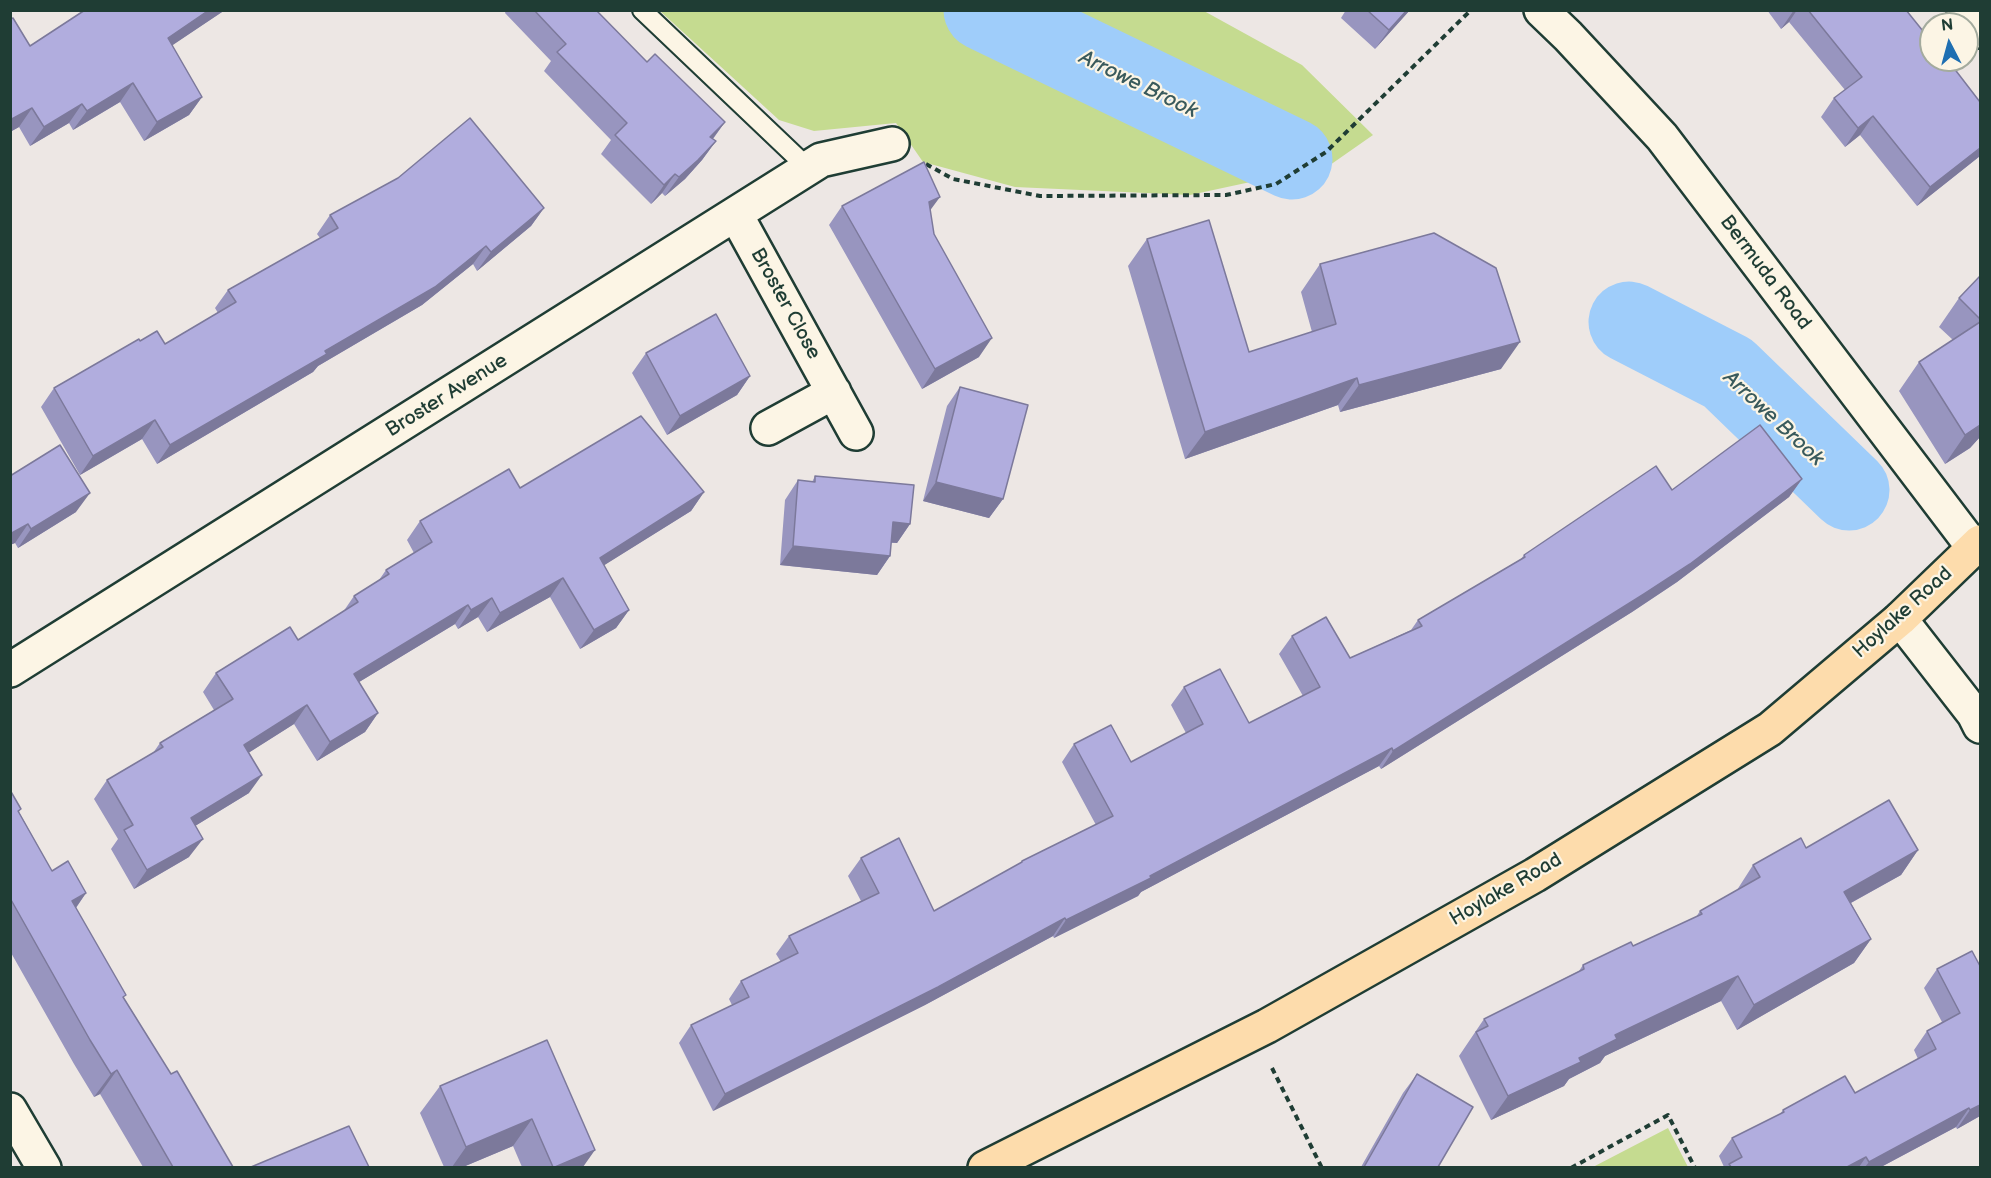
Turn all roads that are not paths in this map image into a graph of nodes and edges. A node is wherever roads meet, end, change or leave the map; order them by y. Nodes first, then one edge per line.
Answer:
1 (642, 10) edge
2 (1541, 10) edge
3 (1964, 10) edge
4 (1980, 31) edge
5 (892, 144) road end
6 (808, 168) junction
7 (736, 215) junction
8 (834, 392) junction
9 (768, 428) dead end
10 (856, 434) dead end
11 (1977, 545) edge
12 (1900, 619) junction
13 (10, 670) edge
14 (1980, 726) edge
15 (10, 1110) edge
16 (44, 1167) edge
17 (985, 1167) edge

1 - 6 lane
2 - 11 street, Bermuda Road
3 - 4 street
5 - 6 street, Broster Avenue
6 - 7 street, Broster Avenue
7 - 8 street, Broster Close
7 - 13 street, Broster Avenue
8 - 9 street
8 - 10 street, Broster Close
11 - 12 main road, Hoylake Road
12 - 14 street
12 - 17 main road, Hoylake Road
15 - 16 street

